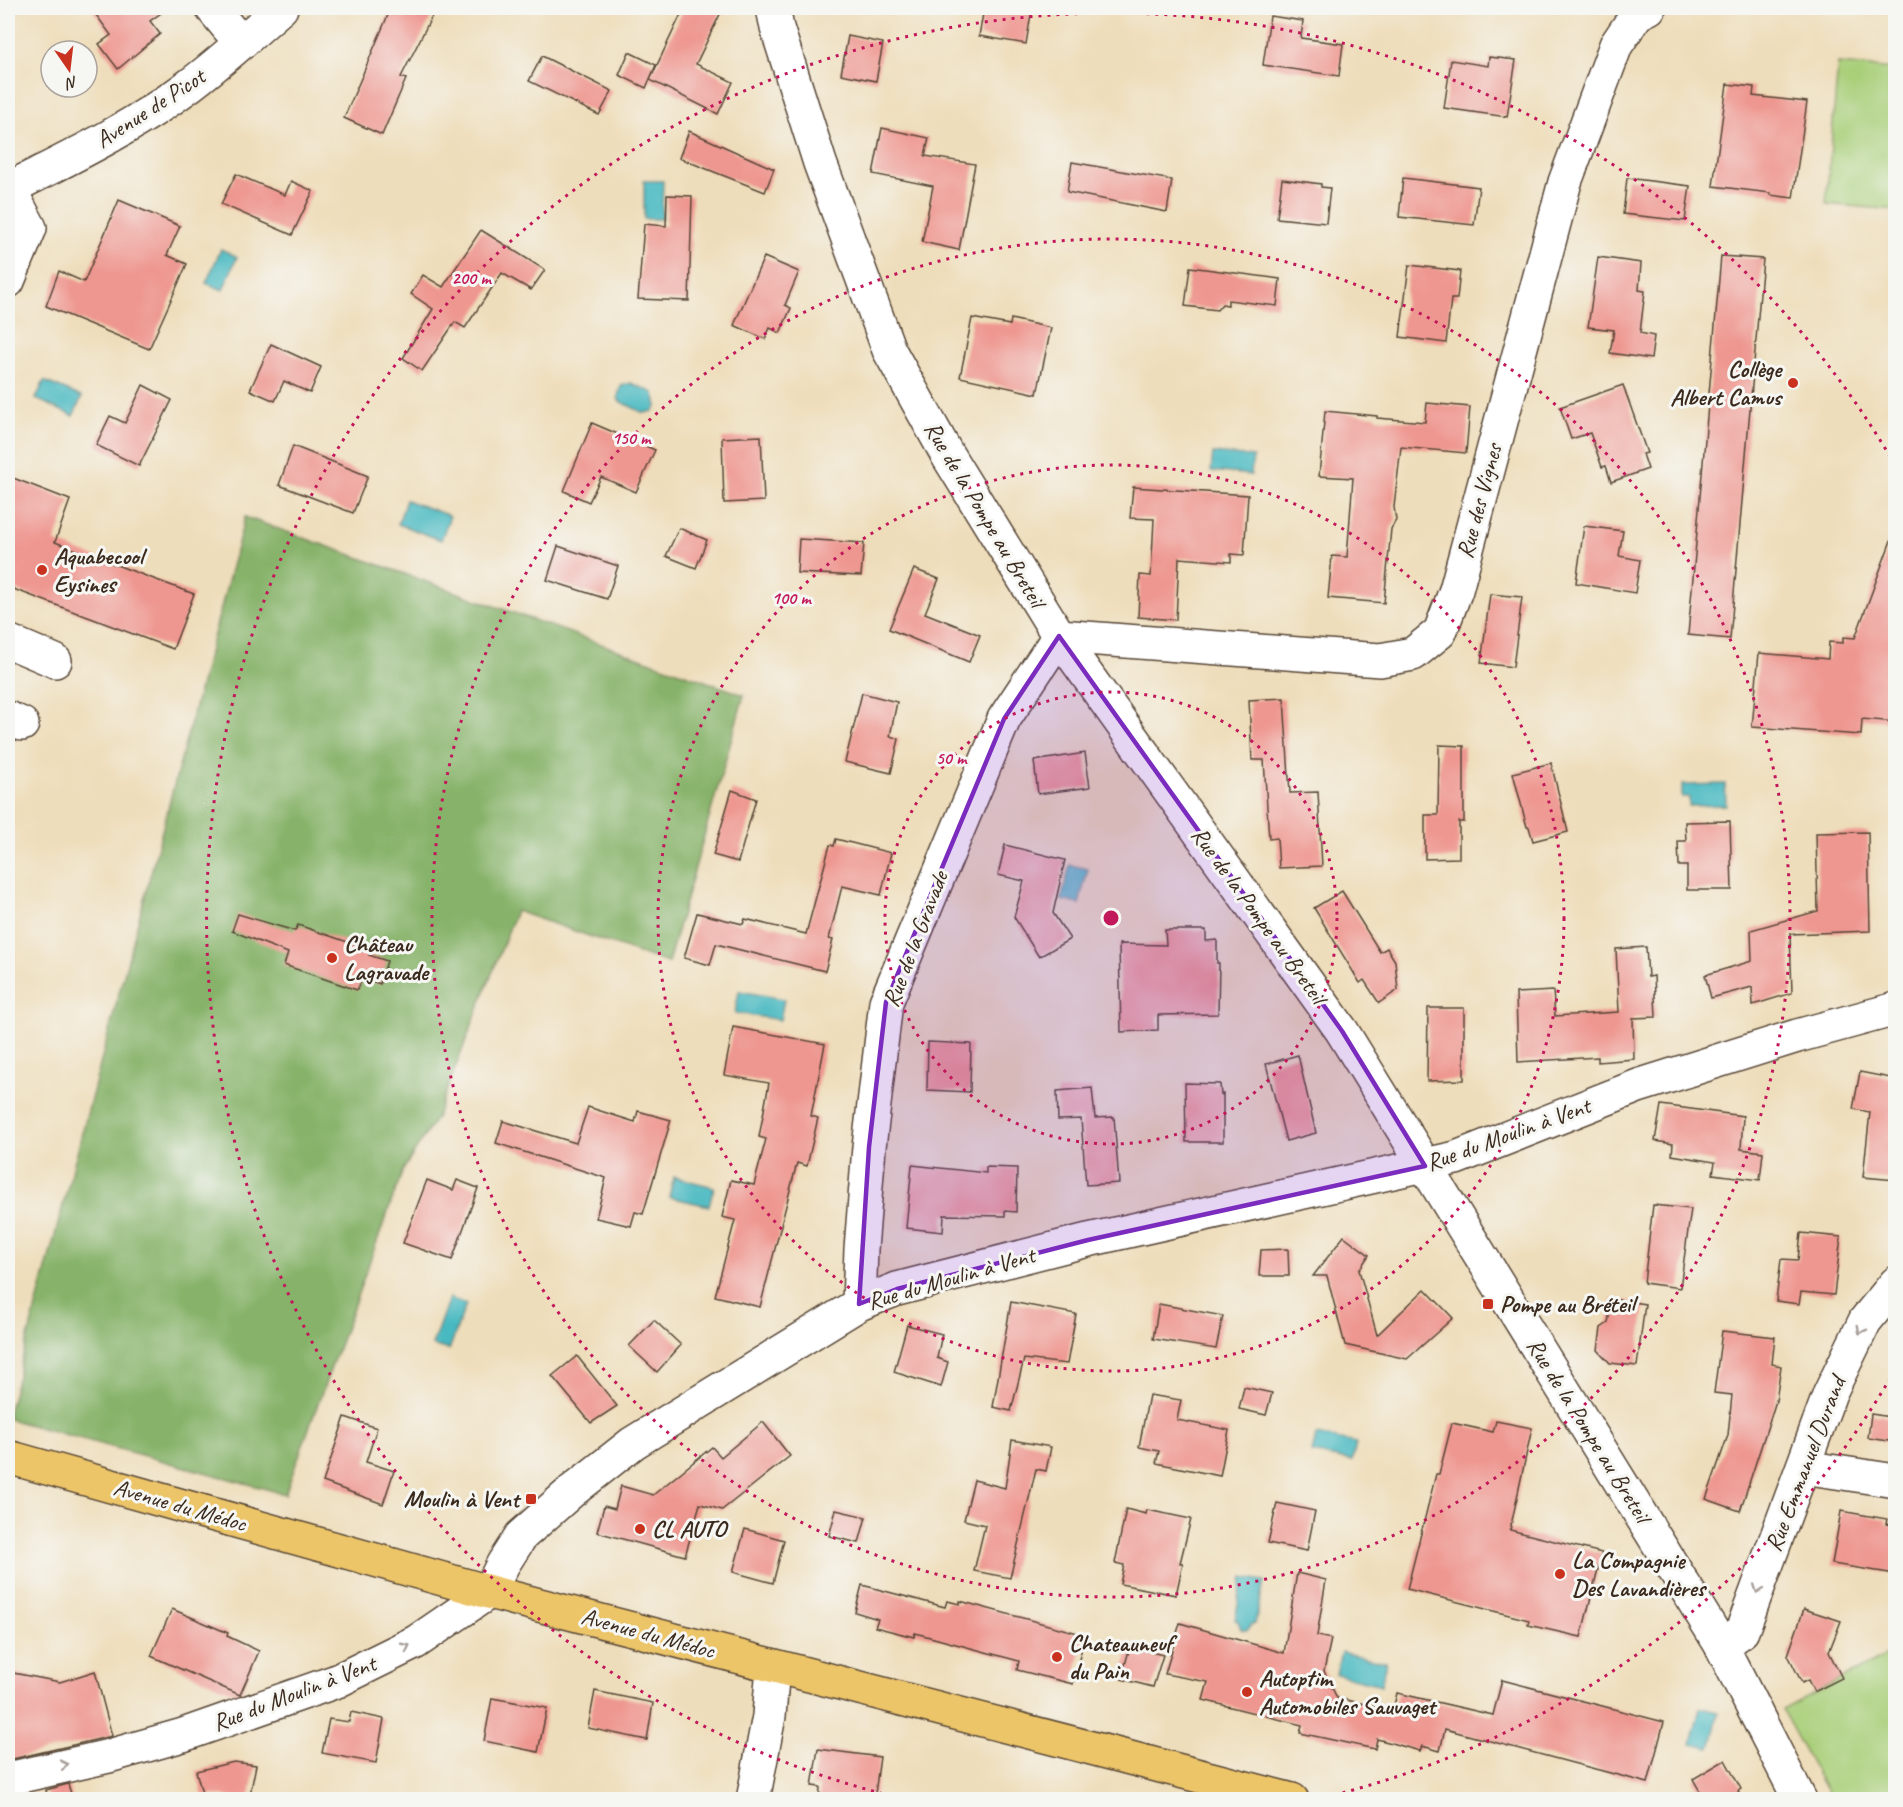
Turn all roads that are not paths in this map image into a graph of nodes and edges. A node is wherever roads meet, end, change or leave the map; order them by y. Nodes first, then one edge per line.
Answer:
1 (212, 8) edge
2 (280, 8) edge
3 (773, 8) edge
4 (1648, 8) edge
5 (241, 43) junction
6 (8, 189) edge
7 (8, 281) edge
8 (1059, 636) junction
9 (8, 641) edge
10 (55, 661) dead end
11 (1896, 1009) edge
12 (1425, 1166) junction
13 (1896, 1283) edge
14 (859, 1304) junction
15 (8, 1457) edge
16 (1803, 1467) junction
17 (1896, 1480) edge
18 (489, 1592) junction
19 (1721, 1645) junction
20 (773, 1666) junction
21 (8, 1779) edge
22 (753, 1800) edge
23 (1292, 1800) edge
24 (1800, 1800) edge

1 - 5 street
2 - 5 street, Avenue de Picot
3 - 8 street, Rue de la Pompe au Breteil
4 - 8 street, Rue des Vignes
5 - 6 street, Avenue de Picot
6 - 7 street
8 - 12 street, Rue de la Pompe au Breteil
8 - 14 street, Rue de la Gravade
9 - 10 street
11 - 12 street, Rue du Moulin à Vent
12 - 14 street, Rue du Moulin à Vent
12 - 19 street, Rue de la Pompe au Breteil
13 -> 16 street, Rue Emmanuel Durand
14 - 18 street, Rue du Moulin à Vent
15 - 18 main road, Avenue du Médoc
16 - 17 street
16 -> 19 street, Rue Emmanuel Durand
18 - 20 main road, Avenue du Médoc
21 -> 18 street, Rue du Moulin à Vent
19 - 24 street, Rue de la Pompe au Breteil
20 - 22 street
20 - 23 main road, Avenue du Médoc

